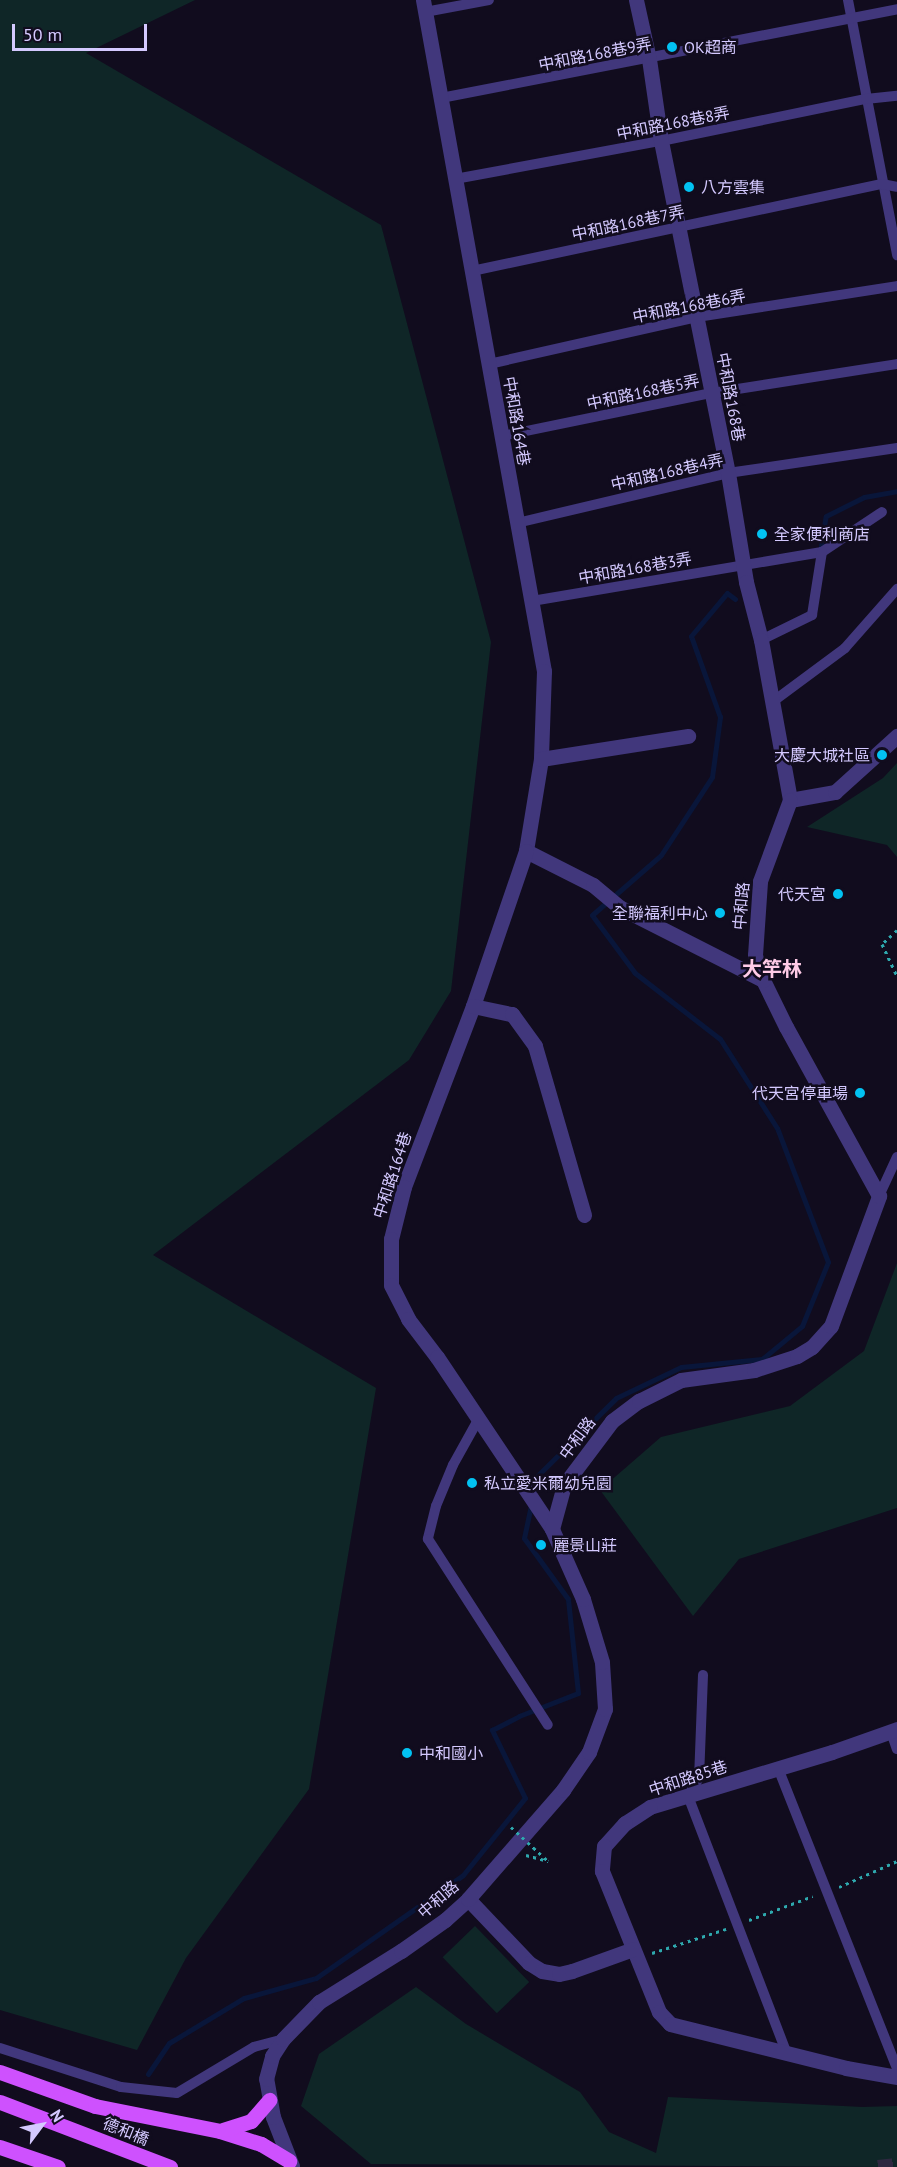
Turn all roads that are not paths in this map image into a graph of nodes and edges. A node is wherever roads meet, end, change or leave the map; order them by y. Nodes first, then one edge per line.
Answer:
1 (489, 0) edge
2 (636, 0) edge
3 (848, 0) edge
4 (424, 6) edge
5 (897, 9) edge
6 (851, 16) junction
7 (649, 59) junction
8 (897, 96) edge
9 (441, 98) junction
10 (866, 99) junction
11 (661, 141) junction
12 (455, 179) junction
13 (882, 184) junction
14 (897, 187) edge
15 (679, 228) junction
16 (897, 255) edge
17 (472, 271) junction
18 (897, 286) edge
19 (697, 317) junction
20 (489, 364) junction
21 (897, 364) edge
22 (712, 393) junction
23 (502, 436) junction
24 (897, 448) edge
25 (728, 473) junction
26 (882, 512) dead end
27 (517, 523) junction
28 (822, 552) junction
29 (744, 563) junction
30 (897, 589) edge
31 (532, 601) junction
32 (761, 640) junction
33 (771, 703) junction
34 (688, 735) dead end
35 (897, 736) edge
36 (541, 759) junction
37 (790, 800) junction
38 (526, 851) junction
39 (763, 980) junction
40 (474, 1006) junction
41 (897, 1157) edge
42 (879, 1196) junction
43 (584, 1215) dead end
44 (478, 1420) junction
45 (552, 1529) junction
46 (703, 1675) dead end
47 (546, 1722) dead end
48 (894, 1731) edge
49 (897, 1749) edge
50 (778, 1768) junction
51 (688, 1796) junction
52 (468, 1899) junction
53 (634, 1954) junction
54 (283, 2039) junction
55 (0, 2048) edge
56 (787, 2054) junction
57 (897, 2069) edge
58 (0, 2072) edge
59 (897, 2077) edge
60 (269, 2100) junction
61 (0, 2102) edge
62 (220, 2131) junction
63 (0, 2147) edge
64 (290, 2164) edge
65 (58, 2167) edge
66 (170, 2167) edge

1 - 4 lane
2 - 7 street, 中和路168巷
3 - 6 lane
4 - 9 street, 中和路164巷
5 - 6 lane, 中和路168巷9弄
6 - 7 lane, 中和路168巷9弄
6 - 10 lane
7 - 9 lane, 中和路168巷9弄
7 - 11 street, 中和路168巷
8 - 10 lane, 中和路168巷8弄
9 - 12 street, 中和路164巷
10 - 11 lane, 中和路168巷8弄
10 - 13 lane
11 - 12 lane, 中和路168巷8弄
11 - 15 street, 中和路168巷
12 - 17 street, 中和路164巷
13 - 14 lane, 中和路168巷7弄
13 - 15 lane, 中和路168巷7弄
13 - 16 lane
15 - 17 lane, 中和路168巷7弄
15 - 19 street, 中和路168巷
17 - 20 street, 中和路164巷
18 - 19 lane, 中和路168巷6弄
19 - 20 lane, 中和路168巷6弄
19 - 22 street, 中和路168巷
20 - 23 street, 中和路164巷
21 - 22 lane, 中和路168巷5弄
22 - 23 lane, 中和路168巷5弄
22 - 25 street, 中和路168巷
23 - 27 street, 中和路164巷
24 - 25 lane, 中和路168巷4弄
25 - 27 lane, 中和路168巷4弄
25 - 29 street, 中和路168巷
26 - 28 lane
27 - 31 street, 中和路164巷
28 - 29 lane, 中和路168巷3弄
28 - 32 lane
29 - 31 lane, 中和路168巷3弄
29 - 32 street, 中和路168巷
30 - 33 lane
31 - 36 street, 中和路164巷
32 - 33 street, 中和路168巷
33 - 37 street, 中和路168巷
34 - 36 street
35 - 37 street
36 - 38 street, 中和路164巷
37 - 39 street, 中和路
38 - 39 street
38 - 40 street, 中和路164巷
39 - 42 street, 中和路
40 - 43 street
40 - 44 street, 中和路164巷
41 - 42 lane
42 - 45 street, 中和路
44 - 45 street, 中和路164巷
44 - 47 lane
45 - 52 street, 中和路
46 - 51 lane
48 - 49 lane
48 - 50 street, 中和路85巷
50 - 51 street, 中和路85巷
50 - 57 lane
51 - 53 street, 中和路85巷
51 - 56 lane
52 - 53 street
52 - 54 street, 中和路
53 - 56 street, 中和路85巷
54 - 55 lane
54 - 60 street, 中和路
56 - 59 street, 中和路85巷
58 - 62 main road
60 - 62 main road
60 - 64 street, 中和路
61 - 66 main road, 德和橋
62 - 64 main road
63 - 65 main road

